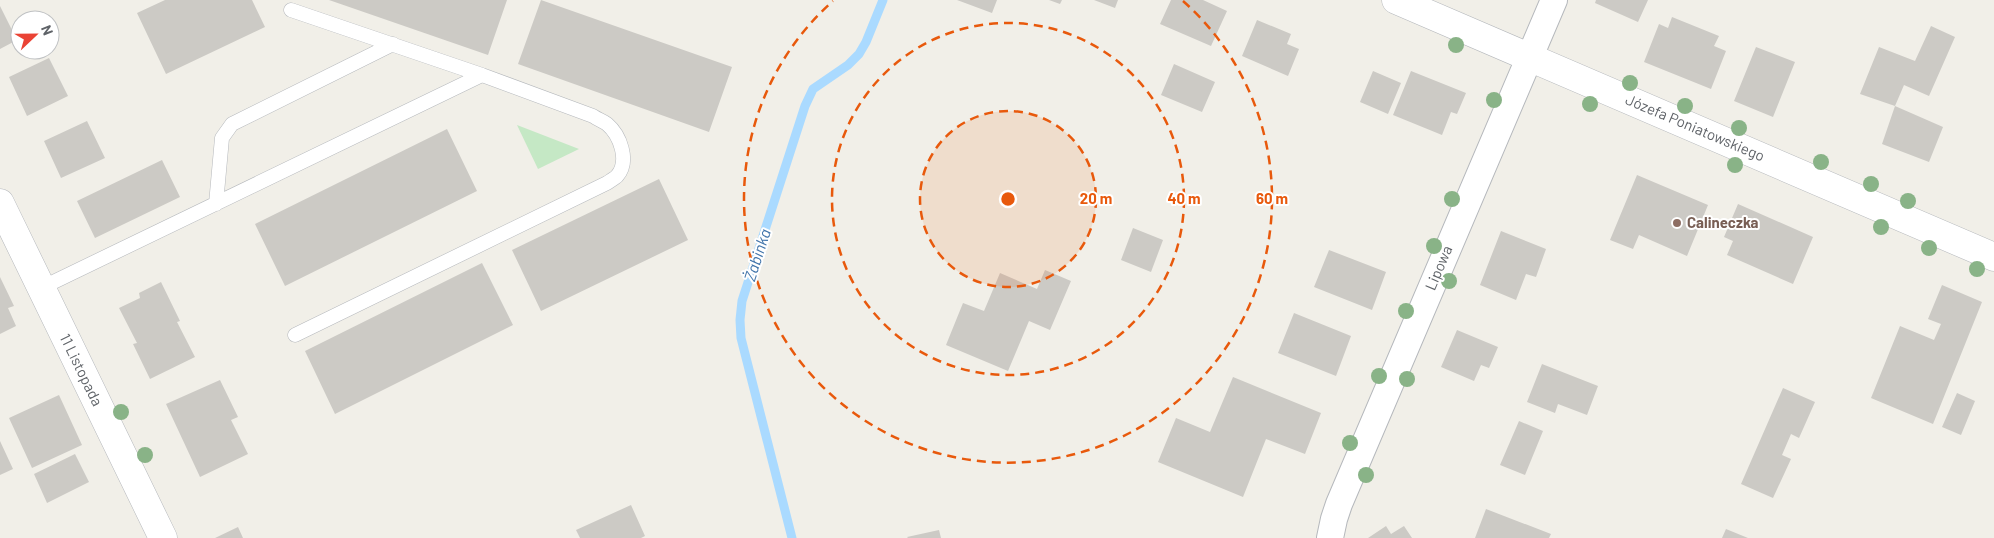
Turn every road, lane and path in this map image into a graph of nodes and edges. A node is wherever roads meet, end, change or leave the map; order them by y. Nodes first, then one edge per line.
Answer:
1 (1396, 0) edge
2 (1554, 0) edge
3 (291, 10) dead end
4 (393, 44) junction
5 (1528, 57) junction
6 (482, 74) junction
7 (0, 203) edge
8 (216, 204) junction
9 (1994, 257) edge
10 (41, 288) junction
11 (295, 335) dead end
12 (162, 538) edge
13 (1330, 538) edge

1 - 5 street, Józefa Poniatowskiego
2 - 5 street, Lipowa
3 - 4 lane
4 - 6 lane
4 - 8 lane
5 - 9 street, Józefa Poniatowskiego
5 - 13 street, Lipowa
6 - 8 lane
6 - 11 lane
7 - 10 street, 11 Listopada
8 - 10 lane
10 - 12 street, 11 Listopada

